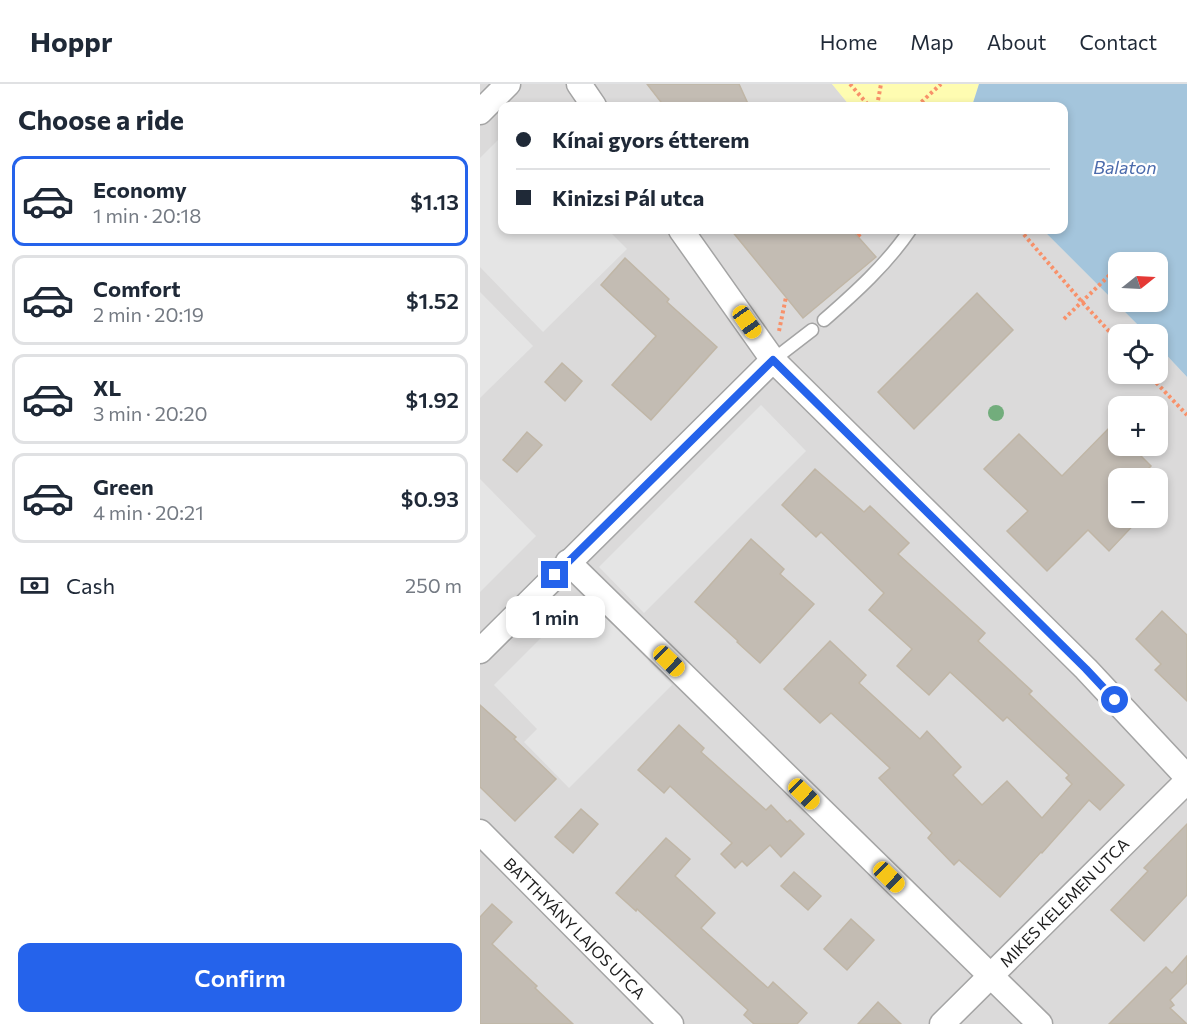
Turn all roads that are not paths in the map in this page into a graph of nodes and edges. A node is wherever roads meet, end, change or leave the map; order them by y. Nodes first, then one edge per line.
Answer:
1 (508, 84) edge
2 (579, 84) edge
3 (591, 102) edge
4 (480, 112) edge
5 (684, 234) edge
6 (907, 234) edge
7 (824, 320) dead end
8 (812, 330) dead end
9 (773, 360) junction
10 (568, 562) junction
11 (480, 651) edge
12 (1187, 779) edge
13 (480, 832) edge
14 (990, 976) junction
15 (670, 1024) edge
16 (942, 1024) edge
17 (1040, 1024) edge

1 - 4 street
2 - 3 street
5 - 9 street
6 - 7 lane
8 - 9 lane
9 - 10 street
9 - 12 street
10 - 11 street
10 - 14 street
12 - 14 street, MIKES KELEMEN UTCA
13 - 15 street, BATTHYÁNY LAJOS UTCA
14 - 16 street, MIKES KELEMEN UTCA
14 - 17 street

